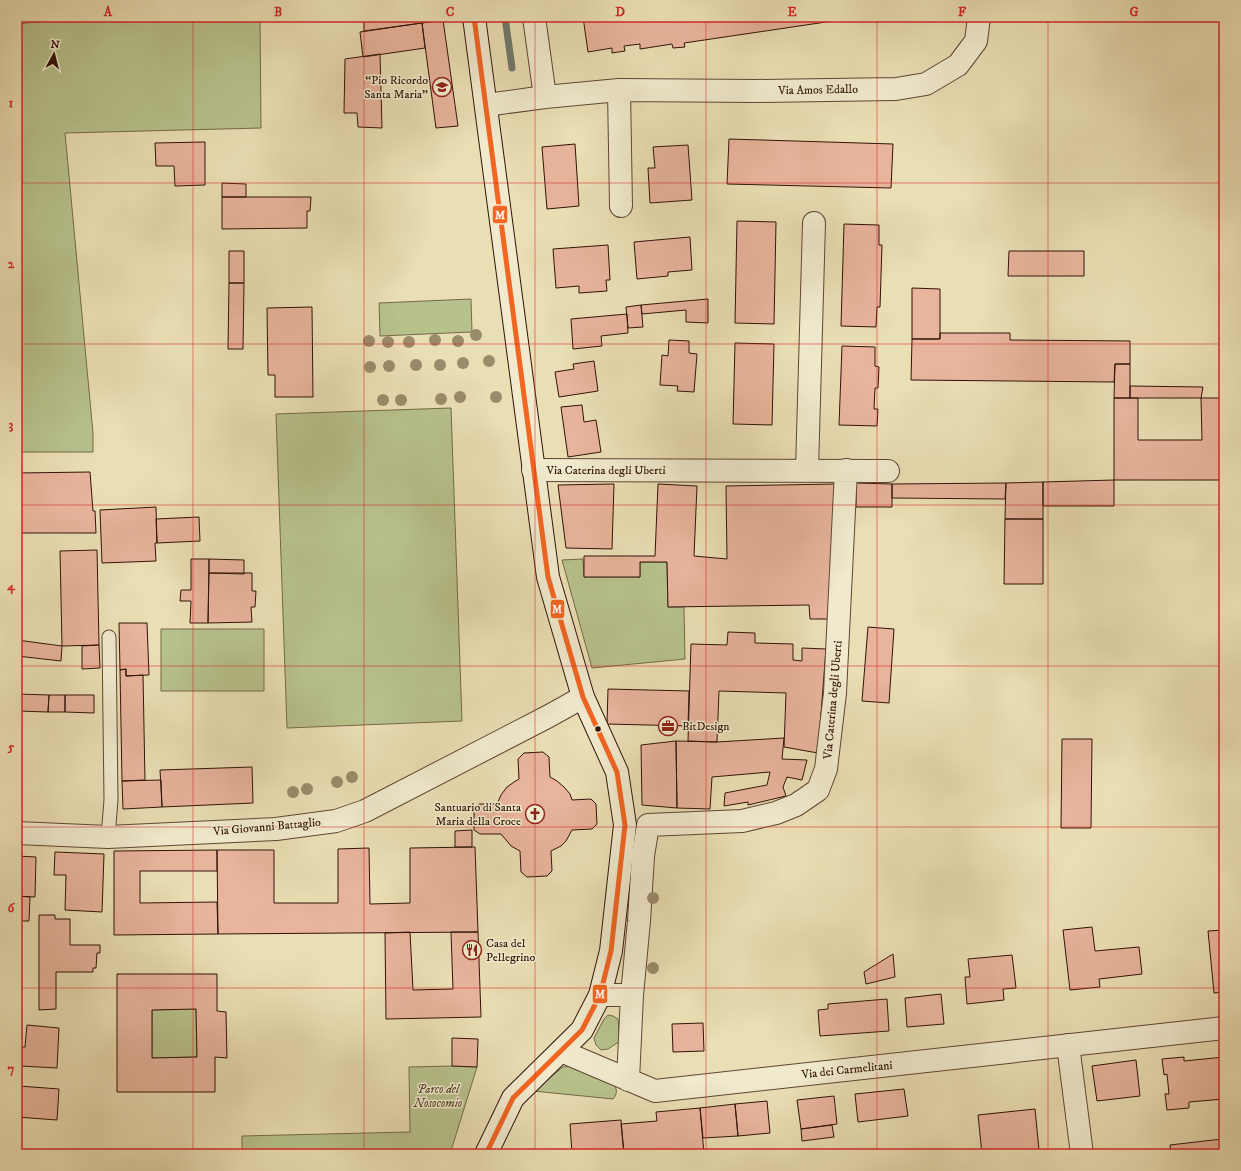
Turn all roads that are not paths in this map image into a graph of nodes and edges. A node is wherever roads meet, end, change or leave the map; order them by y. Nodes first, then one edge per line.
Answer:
1 (474, 17) edge
2 (534, 17) edge
3 (979, 17) edge
4 (619, 90) junction
5 (545, 96) junction
6 (486, 105) junction
7 (621, 206) dead end
8 (814, 223) dead end
9 (534, 470) junction
10 (807, 470) junction
11 (846, 470) junction
12 (888, 471) dead end
13 (109, 637) dead end
14 (583, 697) junction
15 (17, 833) edge
16 (108, 837) junction
17 (600, 995) junction
18 (632, 995) junction
19 (1224, 1028) edge
20 (1068, 1045) junction
21 (561, 1051) junction
22 (628, 1080) junction
23 (486, 1154) edge
24 (1082, 1154) edge

1 - 6 street
2 - 5 street
3 - 4 street, Via Amos Edallo
4 - 5 street, Via Amos Edallo
4 - 7 street
5 - 6 street, Via Amos Edallo
6 - 9 street
8 - 10 street
9 - 10 street, Via Caterina degli Uberti
9 - 14 street
10 - 11 street, Via Caterina degli Uberti
11 - 12 street, Via Caterina degli Uberti
11 - 18 street, Via Caterina degli Uberti
13 - 16 lane
14 - 16 street, Via Giovanni Battaglio
14 - 17 street
15 - 16 street, Via Giovanni Battaglio
17 - 18 street
17 - 21 street
18 - 22 street
19 - 20 street, Via dei Carmelitani
20 - 22 street, Via dei Carmelitani
20 - 24 street
21 - 22 street, Via dei Carmelitani
21 - 23 street

